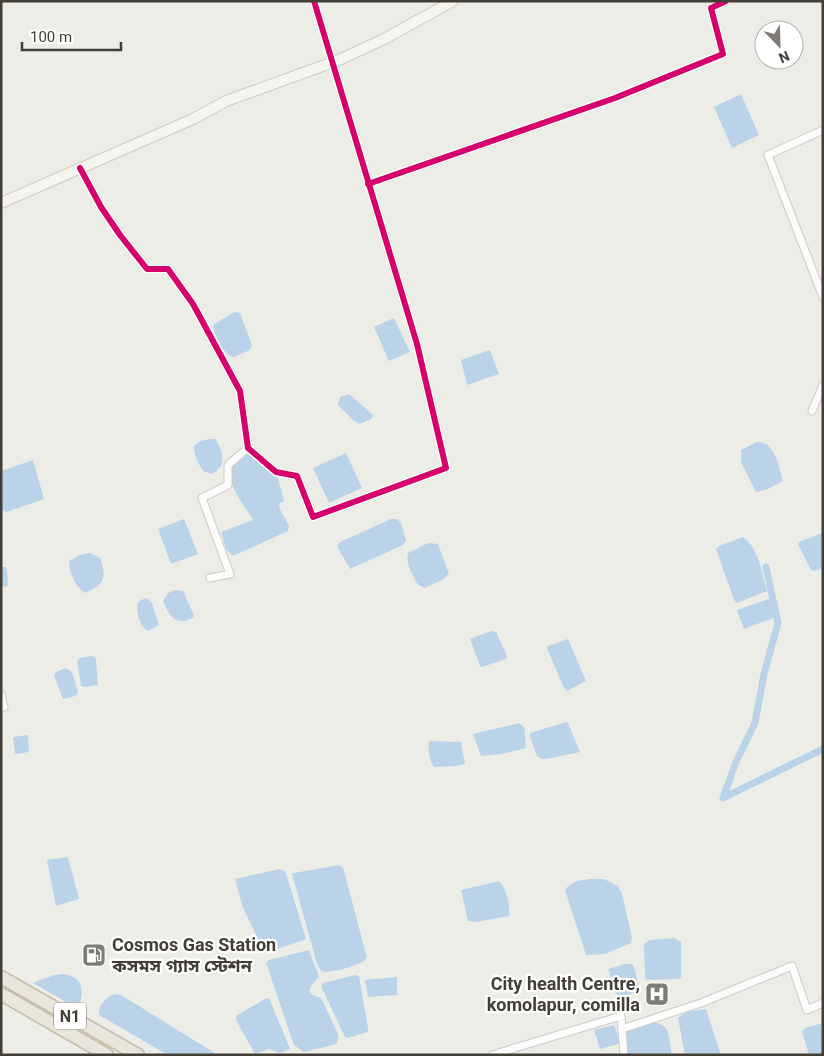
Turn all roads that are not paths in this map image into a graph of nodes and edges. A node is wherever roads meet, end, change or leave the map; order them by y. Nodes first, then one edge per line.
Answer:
1 (314, 1) edge
2 (453, 1) edge
3 (726, 1) edge
4 (332, 62) junction
5 (823, 130) edge
6 (80, 168) junction
7 (368, 184) junction
8 (1, 203) edge
9 (823, 297) edge
10 (823, 385) edge
11 (812, 411) dead end
12 (248, 448) junction
13 (210, 578) dead end
14 (1, 694) edge
15 (4, 707) dead end
16 (1, 976) edge
17 (1, 994) edge
18 (823, 1003) edge
19 (622, 1029) junction
20 (107, 1055) edge
21 (138, 1055) edge
22 (492, 1055) edge
23 (624, 1055) edge

1 - 4 street
2 - 4 main road
3 - 7 street
4 - 6 main road
4 - 7 street
5 - 9 street
6 - 8 main road
6 - 12 street
7 - 12 street
10 - 11 street
12 - 13 street
14 - 15 street
16 - 21 highway, N1
17 - 20 highway, N1
18 - 19 street
19 - 22 street
19 - 23 street

